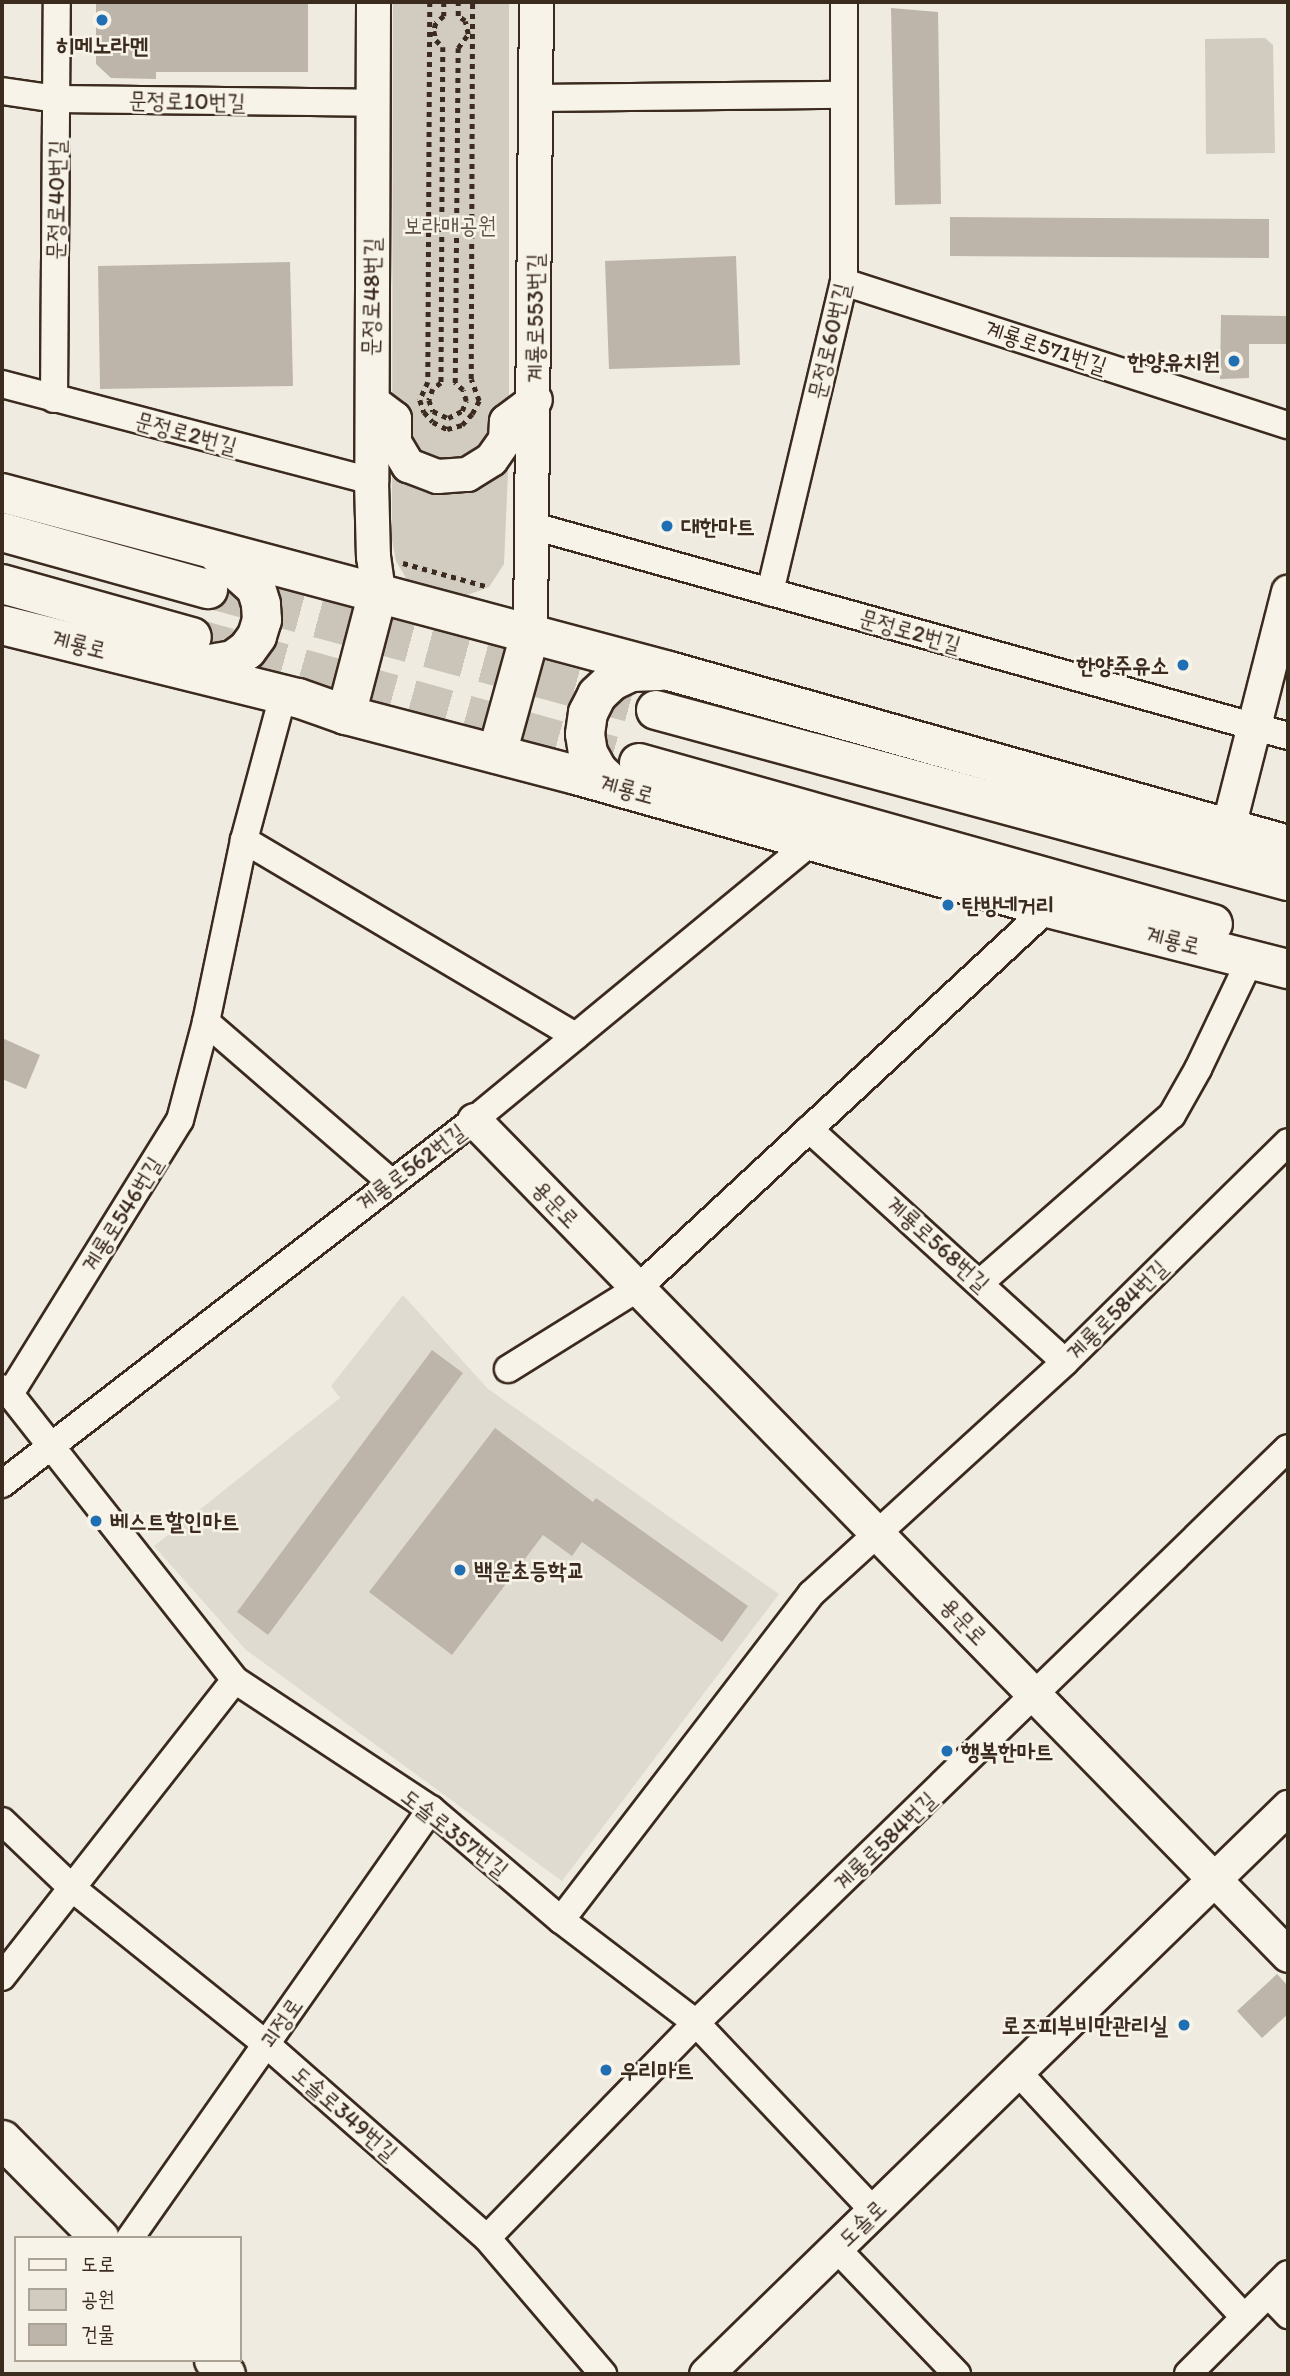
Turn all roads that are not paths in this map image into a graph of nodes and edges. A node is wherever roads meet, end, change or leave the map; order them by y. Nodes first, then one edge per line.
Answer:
1 (57, 2) edge
2 (373, 2) edge
3 (536, 2) edge
4 (844, 2) edge
5 (2, 91) edge
6 (844, 95) junction
7 (536, 98) junction
8 (57, 99) junction
9 (373, 103) junction
10 (844, 282) junction
11 (2, 384) edge
12 (54, 398) junction
13 (535, 399) junction
14 (370, 400) junction
15 (1288, 425) edge
16 (371, 481) junction
17 (2, 493) edge
18 (533, 526) junction
19 (2, 532) edge
20 (215, 552) junction
21 (387, 576) junction
22 (2, 584) edge
23 (208, 589) tunnel mouth
24 (770, 592) junction
25 (1288, 592) edge
26 (2, 625) edge
27 (530, 634) junction
28 (187, 653) junction
29 (669, 671) junction
30 (283, 695) junction
31 (656, 710) tunnel mouth
32 (346, 715) junction
33 (1255, 727) junction
34 (1288, 736) edge
35 (497, 754) junction
36 (636, 777) junction
37 (1228, 827) junction
38 (244, 840) junction
39 (813, 841) junction
40 (1288, 845) edge
41 (1288, 881) edge
42 (1048, 908) junction
43 (1288, 945) edge
44 (1250, 960) junction
45 (1288, 969) edge
46 (206, 1022) junction
47 (575, 1036) junction
48 (474, 1119) junction
49 (809, 1129) junction
50 (1288, 1142) edge
51 (391, 1182) junction
52 (981, 1282) junction
53 (639, 1288) junction
54 (1065, 1362) junction
55 (508, 1369) dead end
56 (6, 1391) edge
57 (50, 1446) junction
58 (1288, 1448) edge
59 (2, 1484) edge
60 (878, 1533) junction
61 (235, 1681) junction
62 (1035, 1695) junction
63 (1288, 1807) edge
64 (431, 1809) junction
65 (2, 1821) edge
66 (1215, 1879) junction
67 (72, 1888) junction
68 (561, 1920) junction
69 (1288, 1955) edge
70 (2, 1977) edge
71 (696, 2023) junction
72 (266, 2044) junction
73 (1017, 2071) junction
74 (6, 2152) edge
75 (874, 2211) junction
76 (98, 2236) edge
77 (131, 2236) edge
78 (487, 2238) junction
79 (836, 2248) junction
80 (1288, 2274) edge
81 (1269, 2295) junction
82 (1288, 2315) edge
83 (1244, 2317) junction
84 (603, 2374) edge
85 (706, 2374) edge
86 (957, 2374) edge
87 (1188, 2374) edge

1 - 8 street, 문정로40번길
2 - 9 street, 문정로48번길
3 - 7 street, 계룡로553번길
4 - 6 street, 문정로60번길
5 - 8 street, 문정로10번길
6 - 7 street
6 - 10 street, 문정로60번길
7 - 13 street, 계룡로553번길
8 - 9 street, 문정로10번길
8 - 12 street, 문정로40번길
9 - 14 street, 문정로48번길
10 - 15 street, 계룡로571번길
10 - 24 street, 문정로60번길
11 - 12 street, 문정로2번길
12 - 16 street, 문정로2번길
13 - 14 street
13 - 18 street, 계룡로553번길
14 - 16 street, 문정로48번길
16 - 21 street, 문정로48번길
17 - 20 main road
18 - 24 street, 문정로2번길
18 - 27 street, 계룡로553번길
19 - 23 main road
20 - 21 main road
20 - 28 main road
21 - 27 main road
21 - 32 main road
22 - 28 main road, 계룡로
24 - 33 street, 문정로2번길
25 - 33 street
26 - 28 main road, 계룡로
27 - 29 main road
27 - 35 main road
28 - 30 main road, 계룡로
29 - 36 main road
29 - 37 main road
30 - 32 main road, 계룡로
30 - 38 street, 계룡로546번길
31 - 41 main road
32 - 35 main road, 계룡로
33 - 34 street, 문정로2번길
33 - 37 street
35 - 36 main road, 계룡로
36 - 39 main road, 계룡로
36 - 43 main road, 계룡로
37 - 40 main road
38 - 46 street, 계룡로546번길
38 - 47 street
39 - 42 main road, 계룡로
39 - 47 street, 계룡로562번길
42 - 44 main road, 계룡로
42 - 49 street
44 - 45 main road, 계룡로
44 - 52 street
46 - 51 street
46 - 56 street, 계룡로546번길
47 - 48 street, 계룡로562번길
48 - 51 street, 계룡로562번길
48 - 53 street, 용문로
49 - 52 street, 계룡로568번길
49 - 53 street
50 - 54 street, 계룡로584번길
51 - 57 street, 계룡로562번길
52 - 54 street, 계룡로568번길
53 - 55 street
53 - 60 street, 용문로
54 - 60 street, 계룡로584번길
56 - 57 street, 계룡로546번길
57 - 59 street, 계룡로562번길
57 - 61 street, 도솔로357번길
58 - 62 street, 계룡로584번길
60 - 62 street, 용문로
60 - 68 street, 계룡로584번길
61 - 64 street, 도솔로357번길
61 - 67 street
62 - 66 street, 용문로
62 - 71 street, 계룡로584번길
63 - 66 street, 도솔로
64 - 68 street, 도솔로357번길
64 - 72 street, 괴정로
65 - 67 street, 도솔로349번길
66 - 69 street, 용문로
66 - 73 street, 도솔로
67 - 70 street
67 - 72 street, 도솔로349번길
68 - 71 street, 도솔로357번길
71 - 75 street, 도솔로357번길
71 - 78 street, 계룡로584번길
72 - 77 street, 괴정로
72 - 78 street, 도솔로349번길
73 - 75 street, 도솔로
73 - 83 street
74 - 76 main road
75 - 79 street, 도솔로
78 - 84 street, 도솔로349번길
79 - 85 street, 도솔로
79 - 86 street
80 - 81 street
81 - 82 street
81 - 83 street
83 - 87 street

